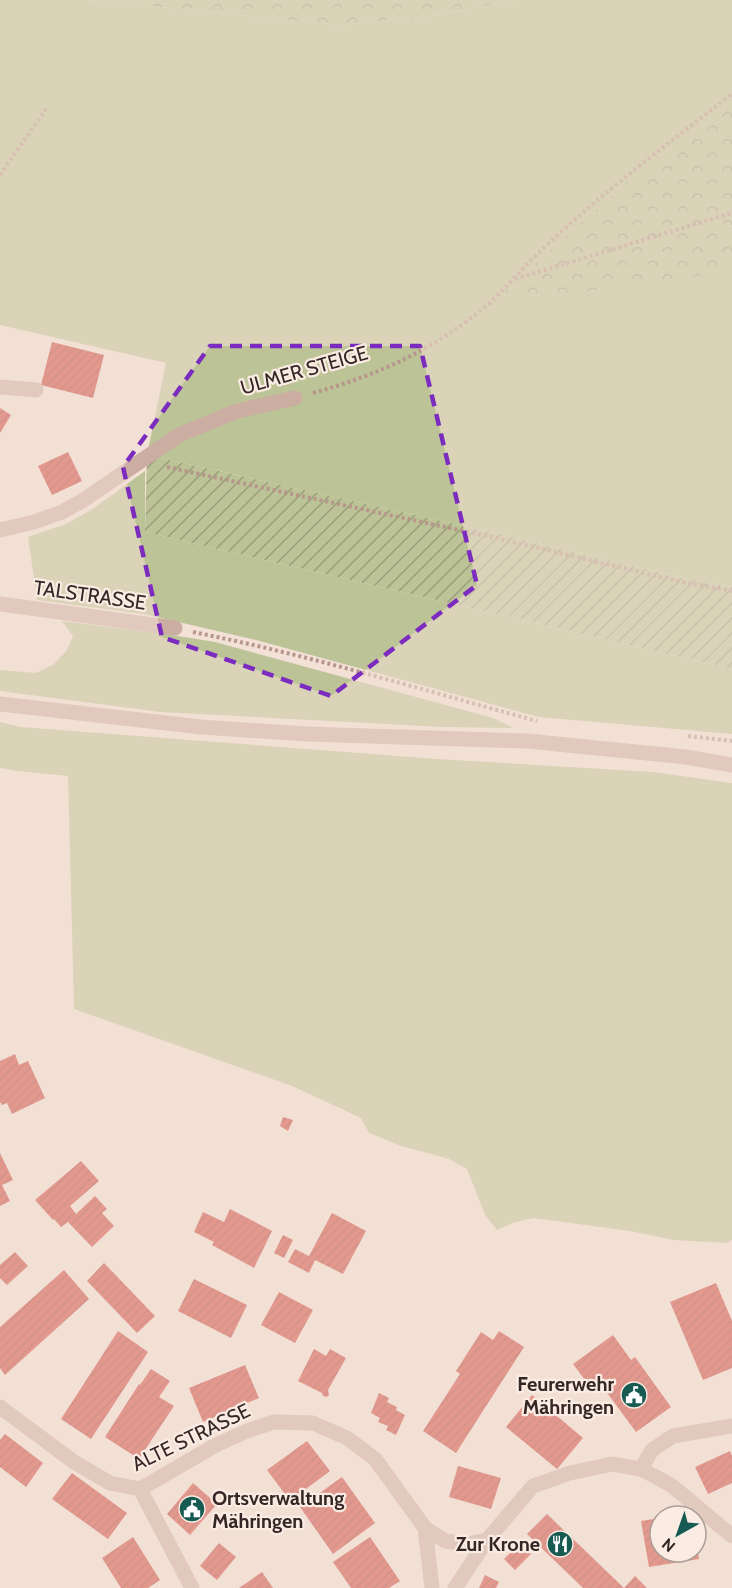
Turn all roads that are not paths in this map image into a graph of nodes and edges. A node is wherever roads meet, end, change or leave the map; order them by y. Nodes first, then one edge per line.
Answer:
1 (0, 387) edge
2 (36, 390) dead end
3 (295, 398) road end
4 (0, 530) edge
5 (0, 604) edge
6 (175, 628) road end
7 (0, 704) edge
8 (732, 765) edge
9 (0, 1407) edge
10 (732, 1426) edge
11 (641, 1469) junction
12 (140, 1489) junction
13 (425, 1528) junction
14 (732, 1536) edge
15 (487, 1540) junction
16 (192, 1588) edge
17 (432, 1588) edge
18 (455, 1588) edge

1 - 2 street
3 - 4 street, ULMER STEIGE
5 - 6 street, TALSTRASSE
7 - 8 street
9 - 12 street, ALTE STRASSE
10 - 11 street
11 - 14 street
11 - 15 street
12 - 13 street, ALTE STRASSE
12 - 16 street
13 - 15 street
13 - 17 street, ALTE STRASSE
15 - 18 street

